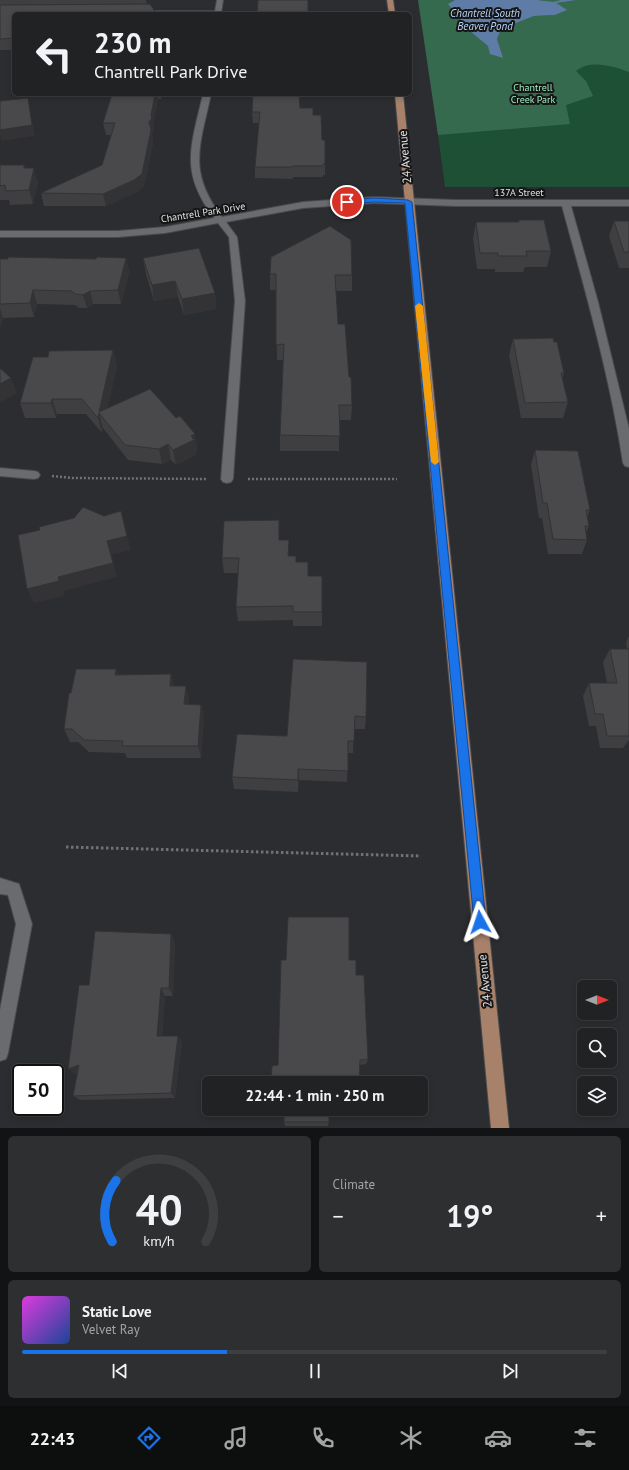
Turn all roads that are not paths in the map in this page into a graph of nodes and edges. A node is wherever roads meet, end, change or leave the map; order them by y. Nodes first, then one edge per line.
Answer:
1 (220, 0) edge
2 (390, 0) edge
3 (218, 12) edge
4 (392, 12) edge
5 (207, 96) edge
6 (399, 96) edge
7 (408, 202) junction
8 (566, 203) junction
9 (629, 203) edge
10 (222, 220) junction
11 (0, 234) edge
12 (629, 463) edge
13 (0, 472) edge
14 (34, 475) dead end
15 (226, 479) dead end
16 (7, 888) edge
17 (0, 1053) edge
18 (500, 1128) edge

1 - 3 street
2 - 4 main road
5 - 10 street
6 - 7 main road, 24 Avenue
7 - 8 street, 137A Street
7 - 10 street, Chantrell Park Drive
7 - 18 main road, 24 Avenue
8 - 9 street, 137A Street
8 - 12 street
10 - 11 street, Chantrell Park Drive
10 - 15 street
13 - 14 street
16 - 17 street

